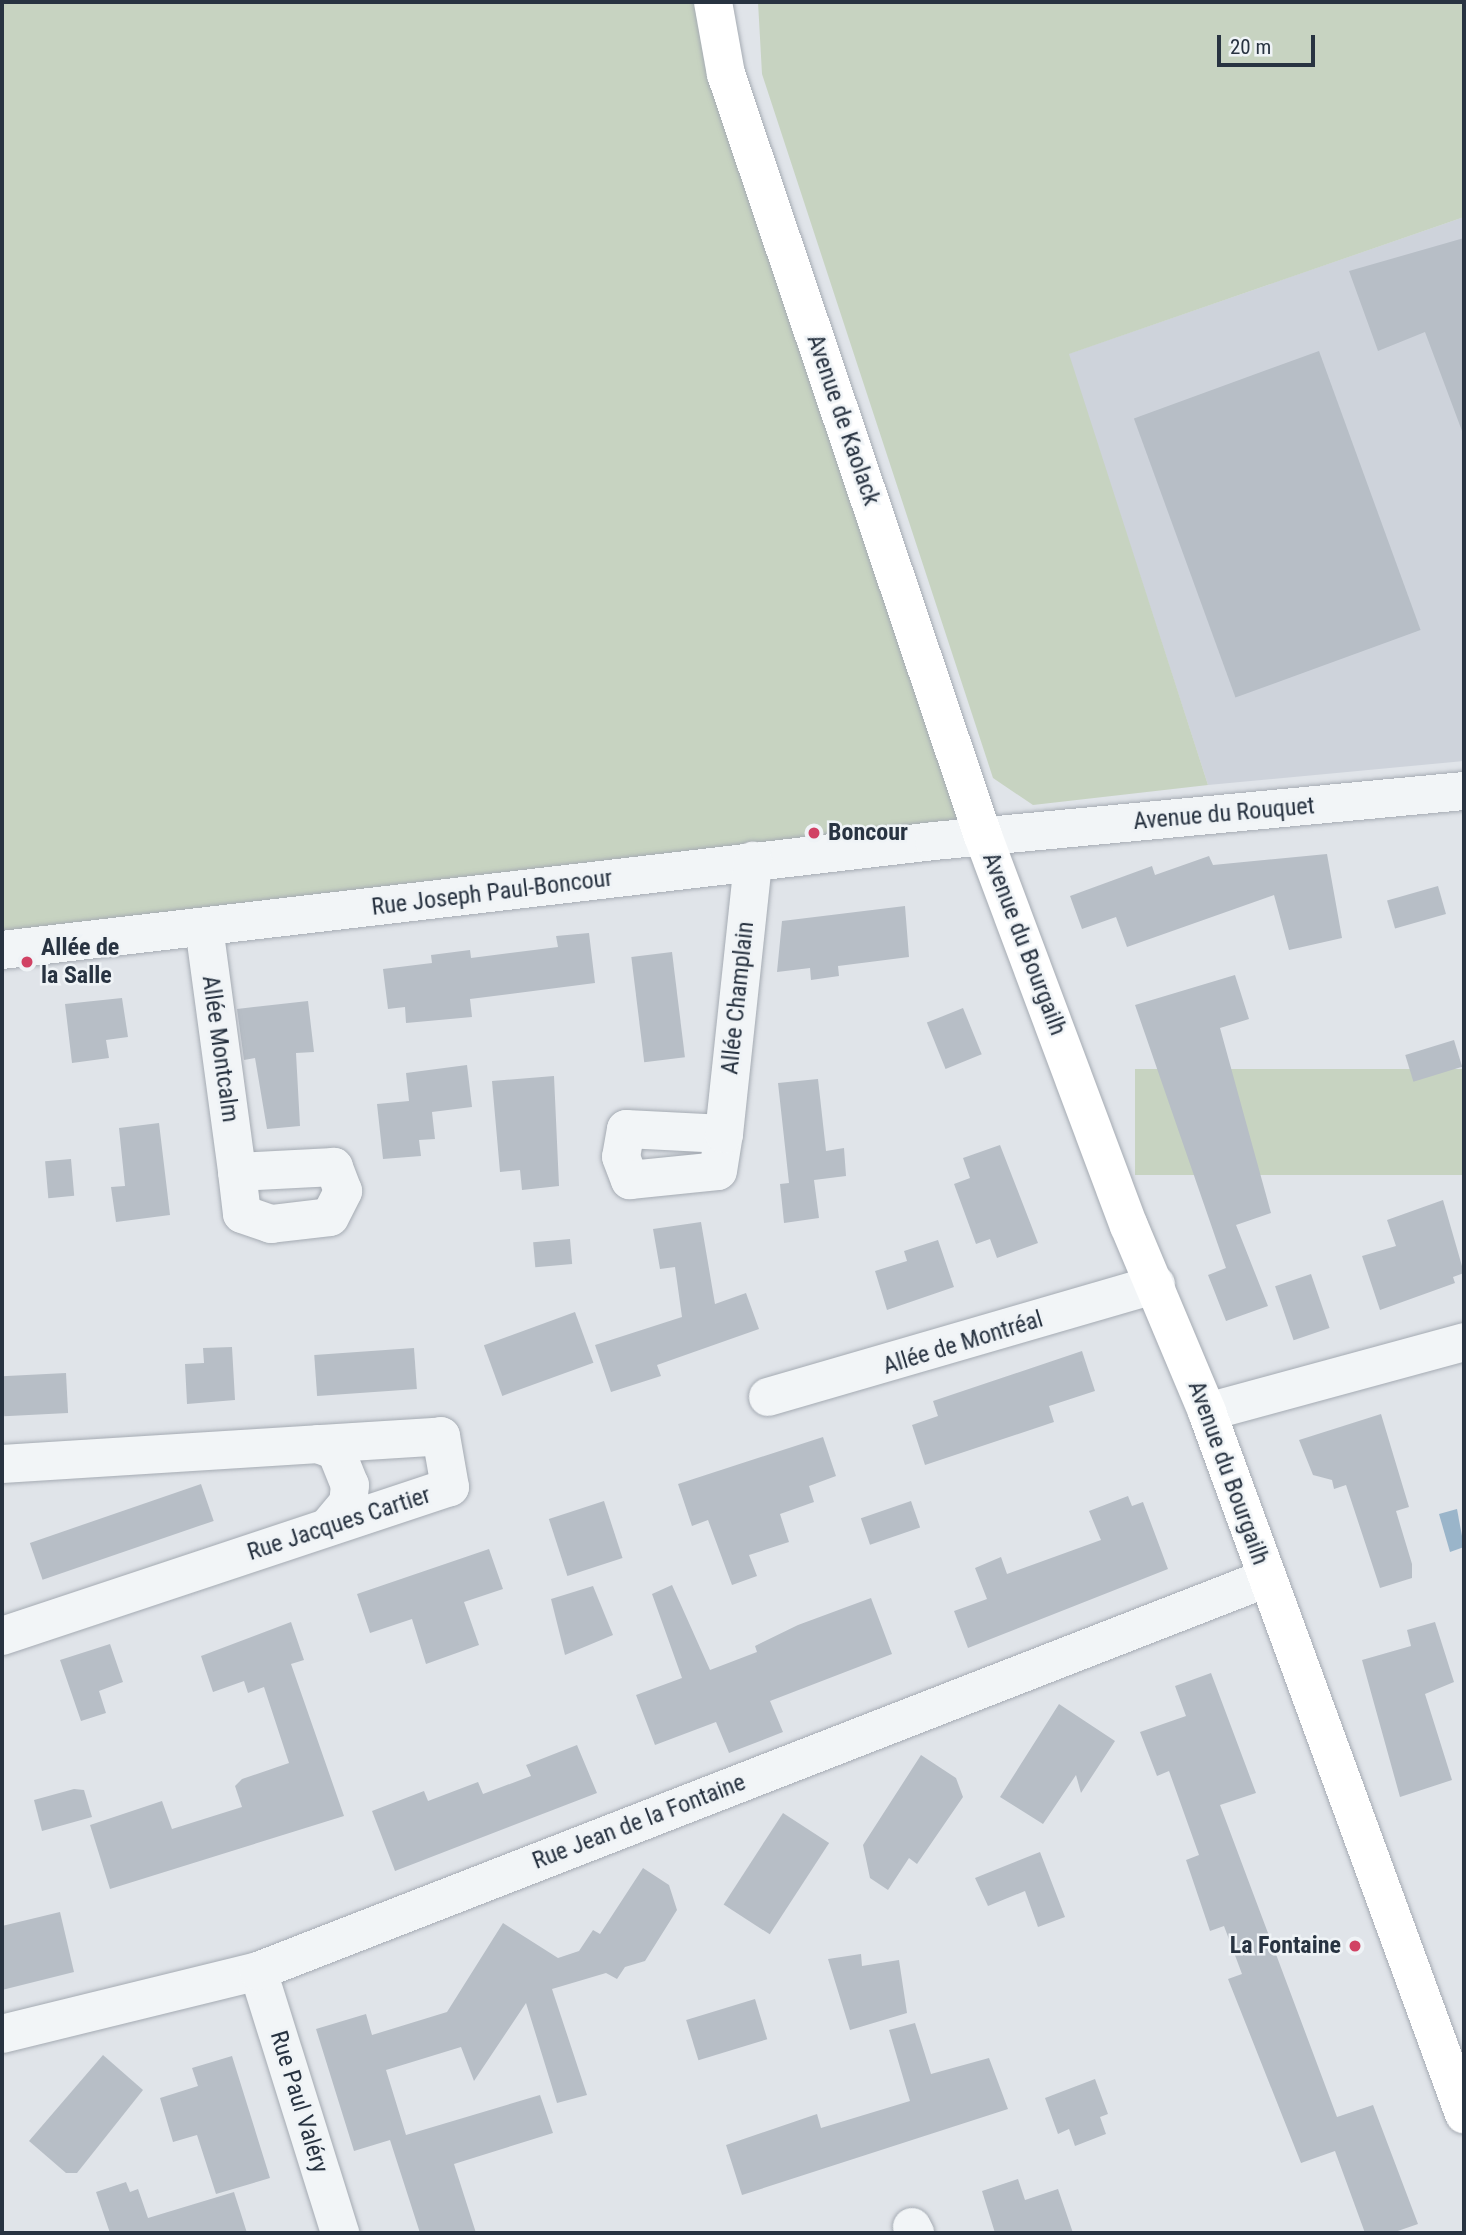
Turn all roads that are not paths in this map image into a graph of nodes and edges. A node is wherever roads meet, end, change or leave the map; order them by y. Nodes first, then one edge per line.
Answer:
1 (713, 2) edge
2 (1464, 791) edge
3 (983, 836) junction
4 (753, 861) junction
5 (204, 927) junction
6 (2, 950) edge
7 (724, 1134) dead end
8 (237, 1172) dead end
9 (1156, 1284) junction
10 (1464, 1342) edge
11 (768, 1397) dead end
12 (1207, 1412) junction
13 (318, 1444) junction
14 (2, 1464) edge
15 (328, 1527) junction
16 (1267, 1578) junction
17 (2, 1636) edge
18 (258, 1971) junction
19 (2, 2034) edge
20 (1462, 2099) edge
21 (340, 2233) edge

1 - 3 main road, Avenue de Kaolack
2 - 3 street, Avenue du Rouquet
3 - 4 street, Rue Joseph Paul-Boncour
3 - 9 main road, Avenue du Bourgailh
4 - 5 street, Rue Joseph Paul-Boncour
4 - 7 street, Allée Champlain
5 - 6 street, Rue Joseph Paul-Boncour
5 - 8 street, Allée Montcalm
9 - 11 street, Allée de Montréal
9 - 12 main road, Avenue du Bourgailh
10 - 12 street
12 - 16 main road, Avenue du Bourgailh
13 - 14 street, Rue Jacques Cartier
13 - 15 street
13 - 15 street, Rue Jacques Cartier
15 - 17 street, Rue Jacques Cartier
16 - 18 street, Rue Jean de la Fontaine
16 - 20 main road, Avenue du Bourgailh
18 - 19 street, Rue Jean de la Fontaine
18 - 21 street, Rue Paul Valéry

